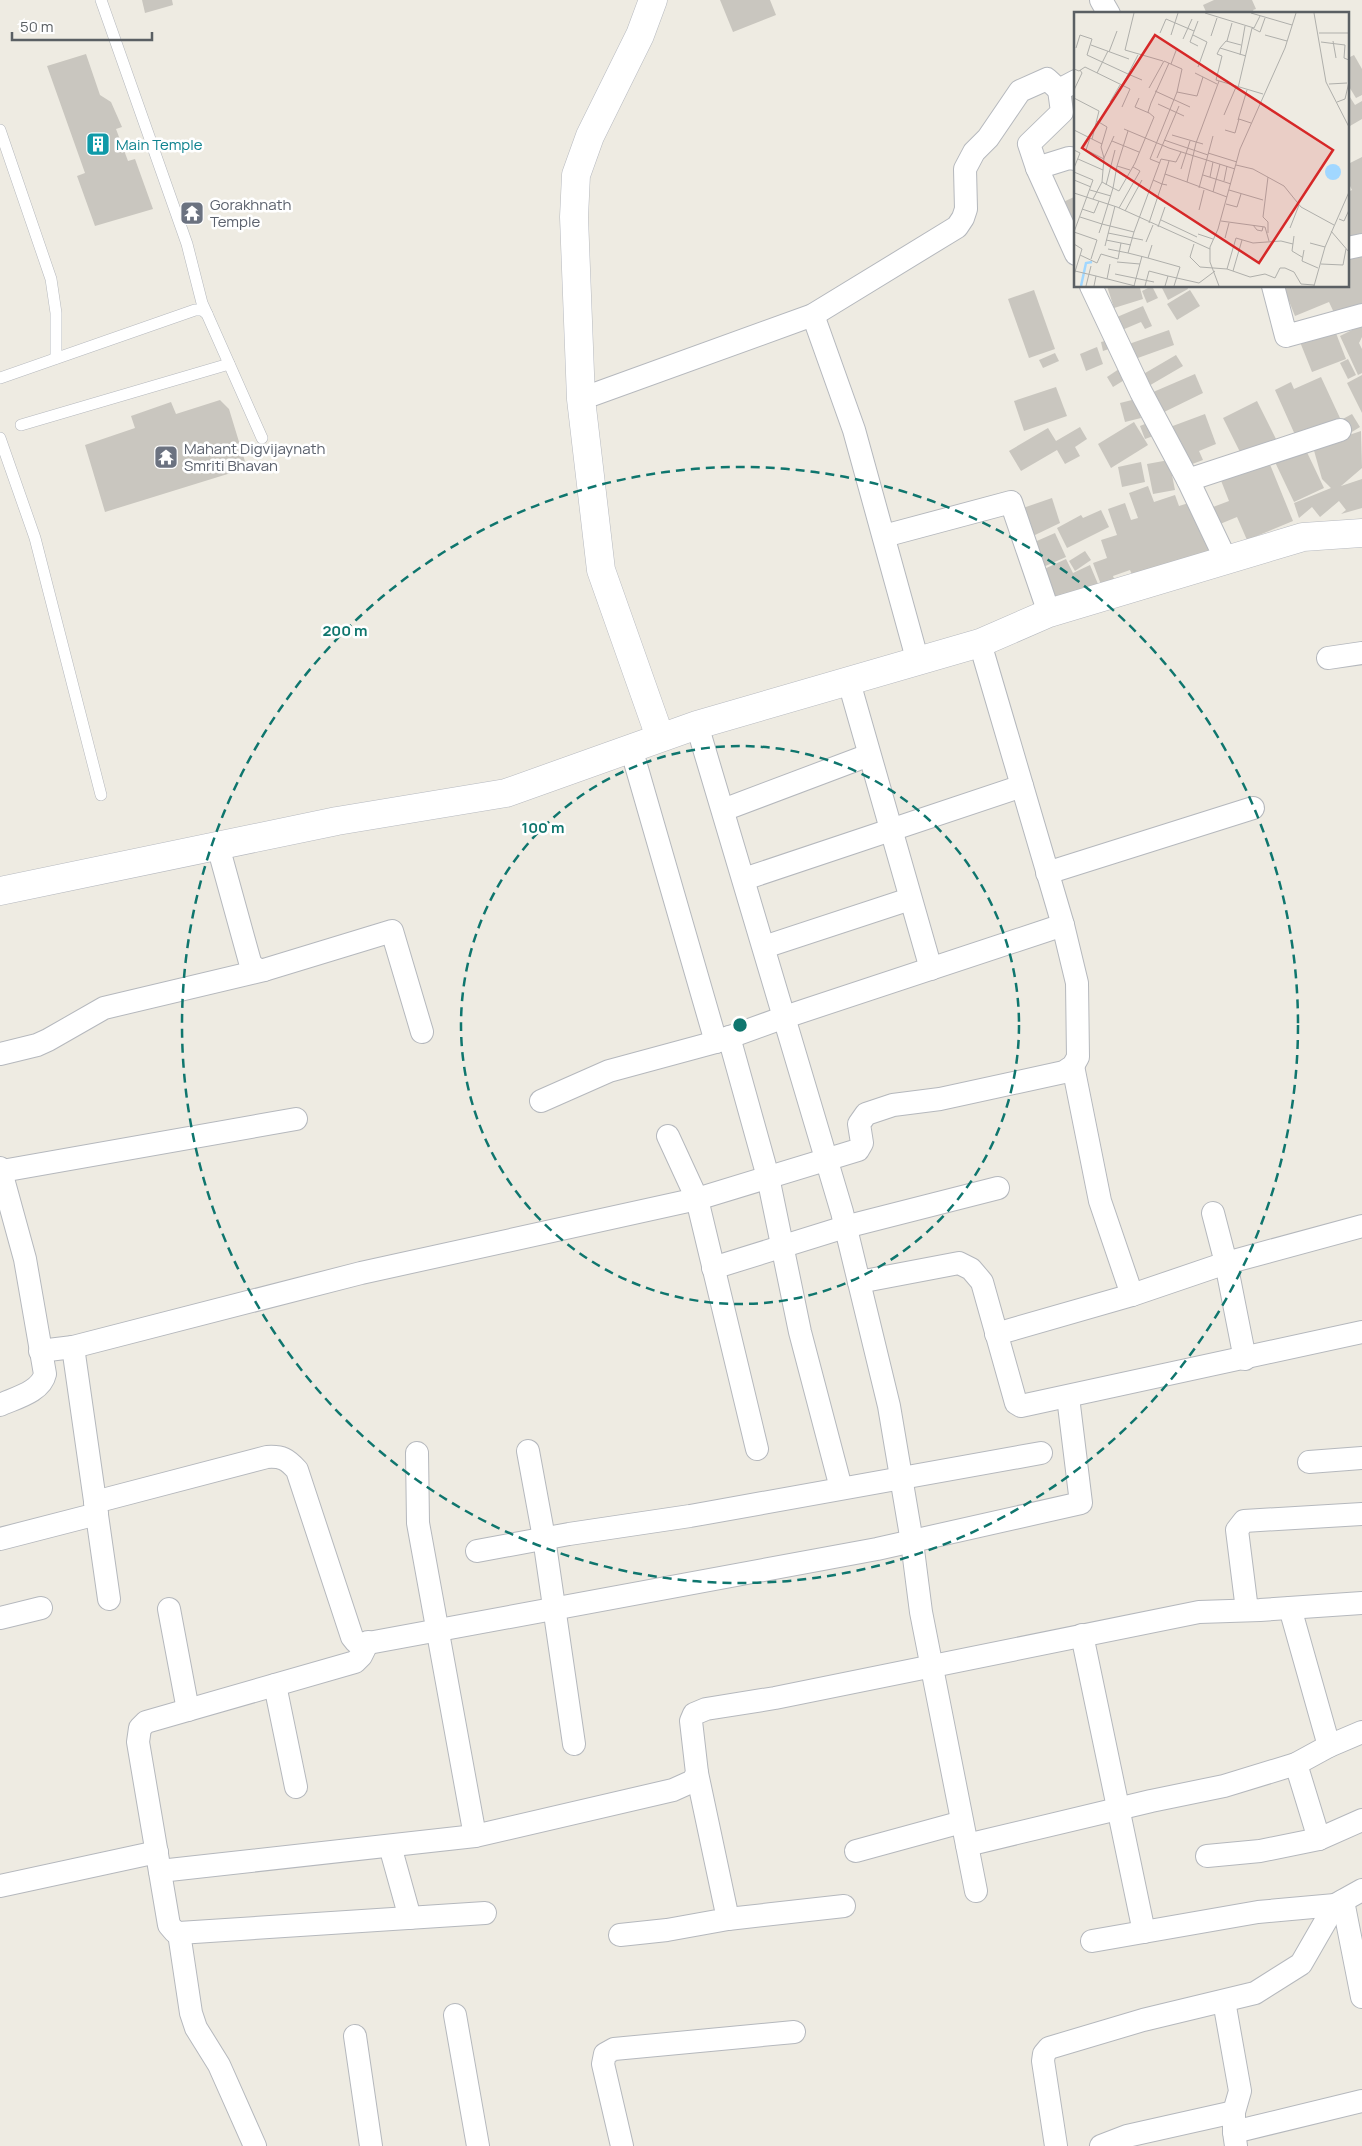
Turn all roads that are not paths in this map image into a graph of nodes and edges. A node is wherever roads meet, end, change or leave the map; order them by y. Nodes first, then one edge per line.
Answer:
1 (101, 0) edge
2 (653, 0) edge
3 (1101, 0) edge
4 (1108, 12) edge
5 (1067, 86) edge
6 (0, 130) edge
7 (1074, 159) edge
8 (1037, 168) junction
9 (1074, 250) edge
10 (1091, 288) edge
11 (1274, 288) edge
12 (207, 314) junction
13 (1362, 314) edge
14 (814, 315) junction
15 (56, 358) junction
16 (229, 364) junction
17 (0, 378) edge
18 (581, 399) junction
19 (21, 425) dead end
20 (1340, 430) dead end
21 (0, 438) edge
22 (262, 438) dead end
23 (1188, 480) junction
24 (1362, 533) edge
25 (884, 536) junction
26 (1226, 560) junction
27 (1049, 613) junction
28 (980, 643) junction
29 (1362, 653) edge
30 (1328, 658) dead end
31 (918, 662) junction
32 (849, 682) junction
33 (698, 725) junction
34 (660, 738) junction
35 (630, 748) junction
36 (870, 755) junction
37 (1022, 786) junction
38 (101, 794) dead end
39 (1253, 808) dead end
40 (723, 810) junction
41 (890, 830) junction
42 (218, 846) junction
43 (1047, 873) junction
44 (744, 879) junction
45 (0, 891) edge
46 (910, 899) junction
47 (1063, 925) junction
48 (764, 946) junction
49 (931, 969) junction
50 (264, 970) junction
51 (785, 1017) junction
52 (422, 1032) dead end
53 (723, 1040) junction
54 (0, 1054) edge
55 (1073, 1066) junction
56 (541, 1101) dead end
57 (296, 1118) dead end
58 (668, 1136) dead end
59 (826, 1159) junction
60 (1, 1170) edge
61 (768, 1177) junction
62 (998, 1188) dead end
63 (697, 1198) junction
64 (1213, 1212) dead end
65 (1362, 1226) edge
66 (845, 1227) junction
67 (782, 1247) junction
68 (1226, 1263) junction
69 (714, 1268) junction
70 (859, 1282) junction
71 (1132, 1295) junction
72 (1362, 1332) edge
73 (996, 1334) junction
74 (73, 1347) junction
75 (40, 1351) junction
76 (1246, 1359) junction
77 (1068, 1397) junction
78 (0, 1405) edge
79 (757, 1450) dead end
80 (528, 1451) dead end
81 (416, 1453) dead end
82 (1041, 1453) dead end
83 (1362, 1458) edge
84 (1309, 1462) dead end
85 (901, 1477) junction
86 (841, 1488) junction
87 (96, 1508) junction
88 (1362, 1514) edge
89 (544, 1538) junction
90 (0, 1539) edge
91 (912, 1542) junction
92 (477, 1551) dead end
93 (109, 1599) dead end
94 (1362, 1603) edge
95 (41, 1608) dead end
96 (555, 1608) junction
97 (1290, 1608) junction
98 (169, 1609) dead end
99 (1246, 1610) junction
100 (0, 1618) edge
101 (438, 1629) junction
102 (1082, 1635) junction
103 (368, 1642) junction
104 (932, 1667) junction
105 (275, 1685) junction
106 (188, 1710) junction
107 (1362, 1732) edge
108 (574, 1744) dead end
109 (1329, 1746) junction
110 (1296, 1764) junction
111 (697, 1773) junction
112 (296, 1787) dead end
113 (1119, 1809) junction
114 (1362, 1820) edge
115 (962, 1822) junction
116 (475, 1836) junction
117 (1318, 1839) junction
118 (967, 1845) junction
119 (390, 1846) junction
120 (856, 1851) dead end
121 (1207, 1856) dead end
122 (158, 1862) junction
123 (0, 1886) edge
124 (1362, 1890) edge
125 (976, 1891) dead end
126 (1339, 1903) junction
127 (844, 1906) dead end
128 (485, 1913) dead end
129 (410, 1918) junction
130 (728, 1919) junction
131 (1144, 1932) junction
132 (179, 1933) junction
133 (620, 1935) dead end
134 (1092, 1940) dead end
135 (1362, 1997) edge
136 (1224, 2001) junction
137 (455, 2015) dead end
138 (794, 2032) dead end
139 (356, 2036) dead end
140 (1362, 2101) edge
141 (1234, 2130) edge
142 (255, 2146) edge
143 (371, 2146) edge
144 (478, 2146) edge
145 (622, 2146) edge
146 (1056, 2146) edge
147 (1101, 2146) edge

1 - 12 lane
2 - 18 street
3 - 4 street
5 - 8 street
5 - 14 street
6 - 15 lane
7 - 8 street
8 - 9 street
10 - 23 street
11 - 13 street
12 - 15 lane
12 - 16 lane
14 - 18 street
14 - 25 street
15 - 17 lane
16 - 19 lane
16 - 22 lane
18 - 34 street
20 - 23 street
21 - 38 lane
23 - 26 street
24 - 26 street
25 - 27 street
25 - 31 street
26 - 27 street
27 - 28 street
28 - 31 street
28 - 37 street
29 - 30 street
31 - 32 street
32 - 33 street
32 - 36 street
33 - 34 street
33 - 40 street
34 - 35 street
35 - 42 street
35 - 53 street
36 - 40 street
36 - 41 street
37 - 41 street
37 - 43 street
39 - 43 street
40 - 44 street
41 - 44 street
41 - 46 street
42 - 45 street
42 - 50 street
43 - 47 street
44 - 48 street
46 - 48 street
46 - 49 street
47 - 49 street
47 - 55 street
48 - 51 street
49 - 51 street
50 - 52 street
50 - 54 street
51 - 53 street
51 - 59 street
53 - 56 street
53 - 61 street
55 - 59 street
55 - 71 street
57 - 60 street
58 - 63 street
59 - 61 street
59 - 66 street
60 - 75 street
61 - 63 street
61 - 67 street
62 - 66 street
63 - 69 street
63 - 74 street
64 - 68 street
65 - 68 street
66 - 67 street
66 - 70 street
67 - 69 street
67 - 86 street
68 - 71 street
68 - 76 street
69 - 79 street
70 - 73 street
70 - 85 street
71 - 73 street
72 - 76 street
73 - 77 street
74 - 75 street
74 - 87 street
75 - 78 street
76 - 77 street
77 - 91 street
80 - 89 street
81 - 101 street
82 - 85 street
83 - 84 street
85 - 86 street
85 - 91 street
86 - 89 street
87 - 90 street
87 - 93 street
87 - 103 street
88 - 99 street
89 - 92 street
89 - 96 street
91 - 96 street
91 - 104 street
94 - 97 street
95 - 100 street
96 - 101 street
96 - 108 street
97 - 99 street
97 - 109 street
98 - 106 street
99 - 102 street
101 - 103 street
101 - 116 street
102 - 104 street
102 - 113 street
103 - 105 street
104 - 111 street
104 - 115 street
105 - 106 street
105 - 112 street
106 - 122 street
107 - 109 street
109 - 110 street
110 - 113 street
110 - 117 street
111 - 116 street
111 - 130 street
113 - 118 street
113 - 131 street
114 - 117 street
115 - 118 street
115 - 120 street
116 - 119 street
117 - 121 street
118 - 125 street
119 - 122 street
119 - 129 street
122 - 123 street
122 - 132 street
124 - 126 street
126 - 131 street
126 - 135 street
126 - 136 street
127 - 130 street
128 - 129 street
129 - 132 street
130 - 133 street
131 - 134 street
132 - 142 street
136 - 141 street
136 - 146 street
137 - 144 street
138 - 145 street
139 - 143 street
140 - 141 street
141 - 147 street

